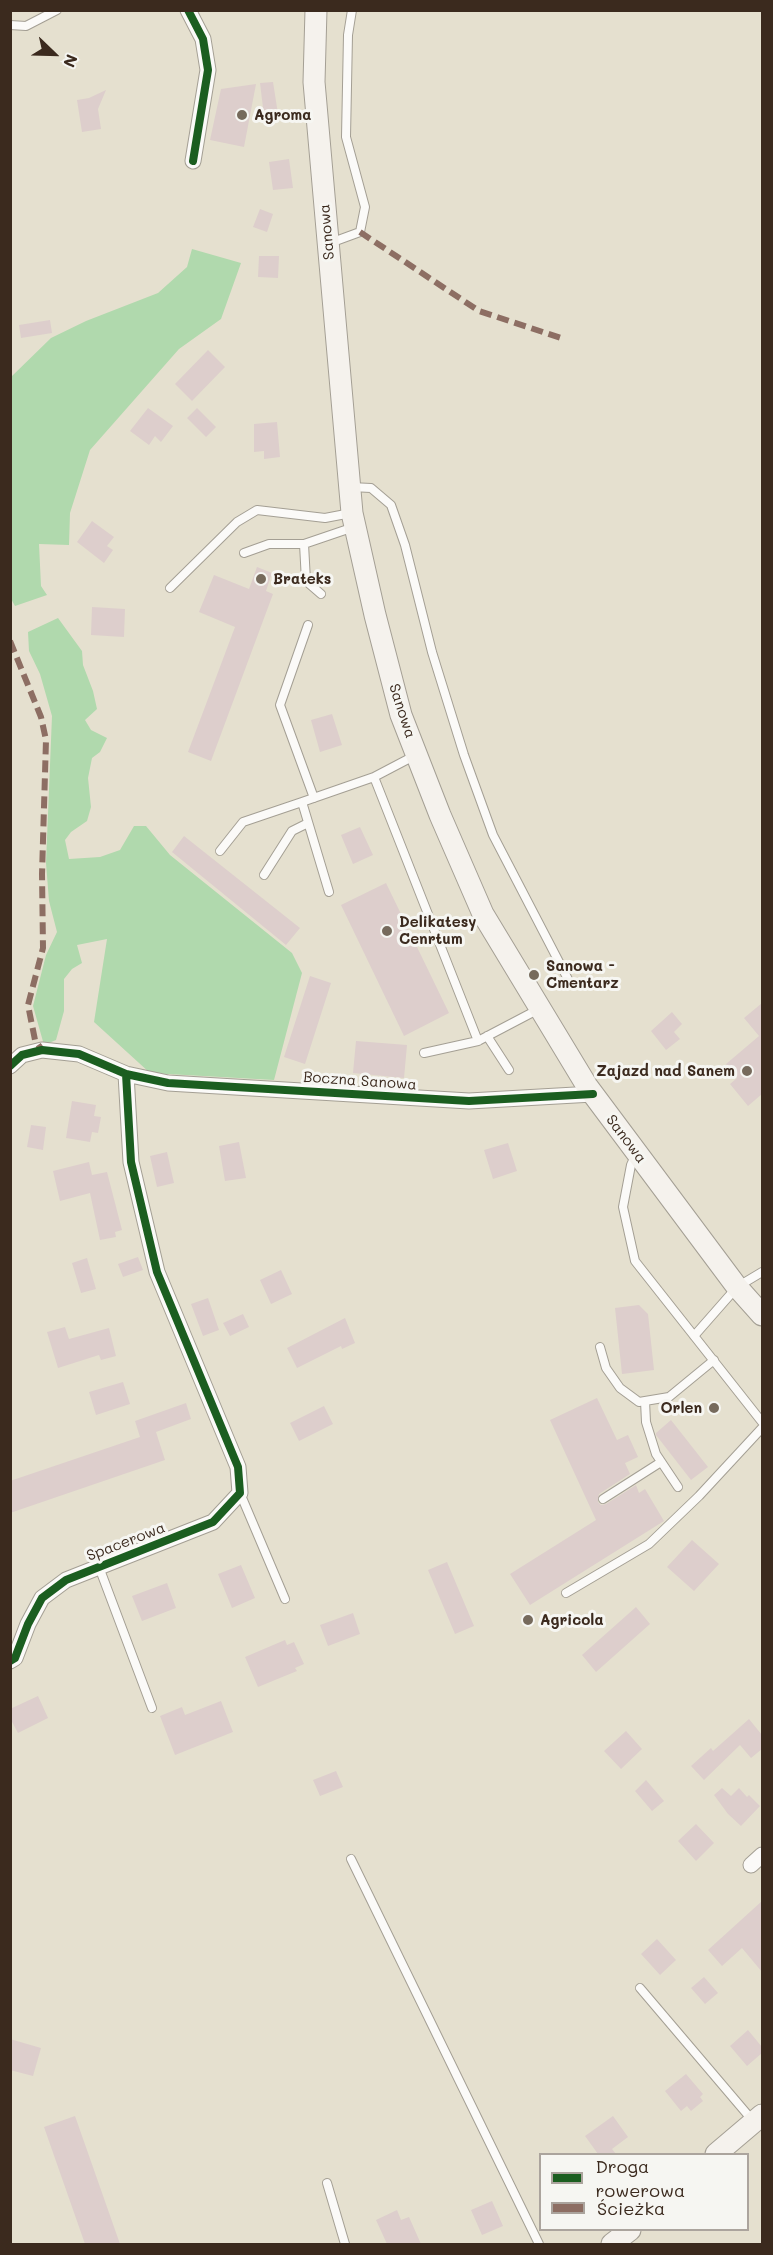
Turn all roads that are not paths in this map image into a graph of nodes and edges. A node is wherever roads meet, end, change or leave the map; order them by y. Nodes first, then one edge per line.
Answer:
1 (57, 10) edge
2 (188, 10) edge
3 (316, 10) edge
4 (352, 10) edge
5 (10, 25) edge
6 (193, 161) dead end
7 (328, 243) junction
8 (350, 487) junction
9 (354, 520) junction
10 (304, 544) junction
11 (244, 553) dead end
12 (170, 588) dead end
13 (321, 594) dead end
14 (308, 625) dead end
15 (418, 754) junction
16 (374, 777) junction
17 (314, 798) junction
18 (302, 802) junction
19 (308, 823) junction
20 (220, 850) dead end
21 (264, 874) dead end
22 (329, 892) dead end
23 (571, 985) dead end
24 (540, 1009) junction
25 (487, 1036) junction
26 (478, 1041) junction
27 (424, 1053) dead end
28 (10, 1066) edge
29 (509, 1070) dead end
30 (126, 1074) junction
31 (593, 1094) junction
32 (637, 1153) junction
33 (762, 1272) edge
34 (737, 1287) junction
35 (762, 1315) edge
36 (694, 1336) junction
37 (600, 1347) dead end
38 (714, 1360) junction
39 (645, 1401) junction
40 (762, 1422) edge
41 (762, 1428) edge
42 (661, 1462) junction
43 (678, 1487) dead end
44 (240, 1493) junction
45 (603, 1499) dead end
46 (99, 1567) junction
47 (566, 1593) dead end
48 (285, 1599) dead end
49 (10, 1661) edge
50 (152, 1708) dead end
51 (351, 1859) dead end
52 (640, 1988) dead end
53 (758, 2118) edge
54 (717, 2153) edge
55 (327, 2183) dead end
56 (628, 2231) edge
57 (345, 2244) edge
58 (539, 2244) edge
59 (612, 2244) edge

1 - 5 lane
2 - 6 street
3 - 7 main road, Sanowa
4 - 7 lane
7 - 8 main road, Sanowa
8 - 9 main road, Sanowa
8 - 23 lane
9 - 10 lane
9 - 12 lane
9 - 15 main road, Sanowa
10 - 11 lane
10 - 13 lane
14 - 17 lane
15 - 16 lane
15 - 24 main road, Sanowa
16 - 17 lane
16 - 26 lane
17 - 18 lane
18 - 19 lane
18 - 20 lane
19 - 21 lane
19 - 22 lane
24 - 25 lane
24 - 31 main road, Sanowa
25 - 26 lane
25 - 29 lane
26 - 27 lane
28 - 30 street, Boczna Sanowa
30 - 31 street, Boczna Sanowa
30 - 44 street
31 - 32 main road, Sanowa
32 - 34 main road, Sanowa
32 - 36 lane
33 - 34 lane
34 - 35 main road, Sanowa
34 - 36 lane
36 - 38 lane
37 - 39 lane
38 - 39 lane
38 - 40 lane
39 - 42 lane
41 - 47 lane
42 - 43 lane
42 - 45 lane
44 - 46 street, Spacerowa
44 - 48 lane
46 - 49 street, Spacerowa
46 - 50 lane
51 - 58 lane
52 - 53 lane
53 - 54 main road
55 - 57 lane
56 - 59 main road

